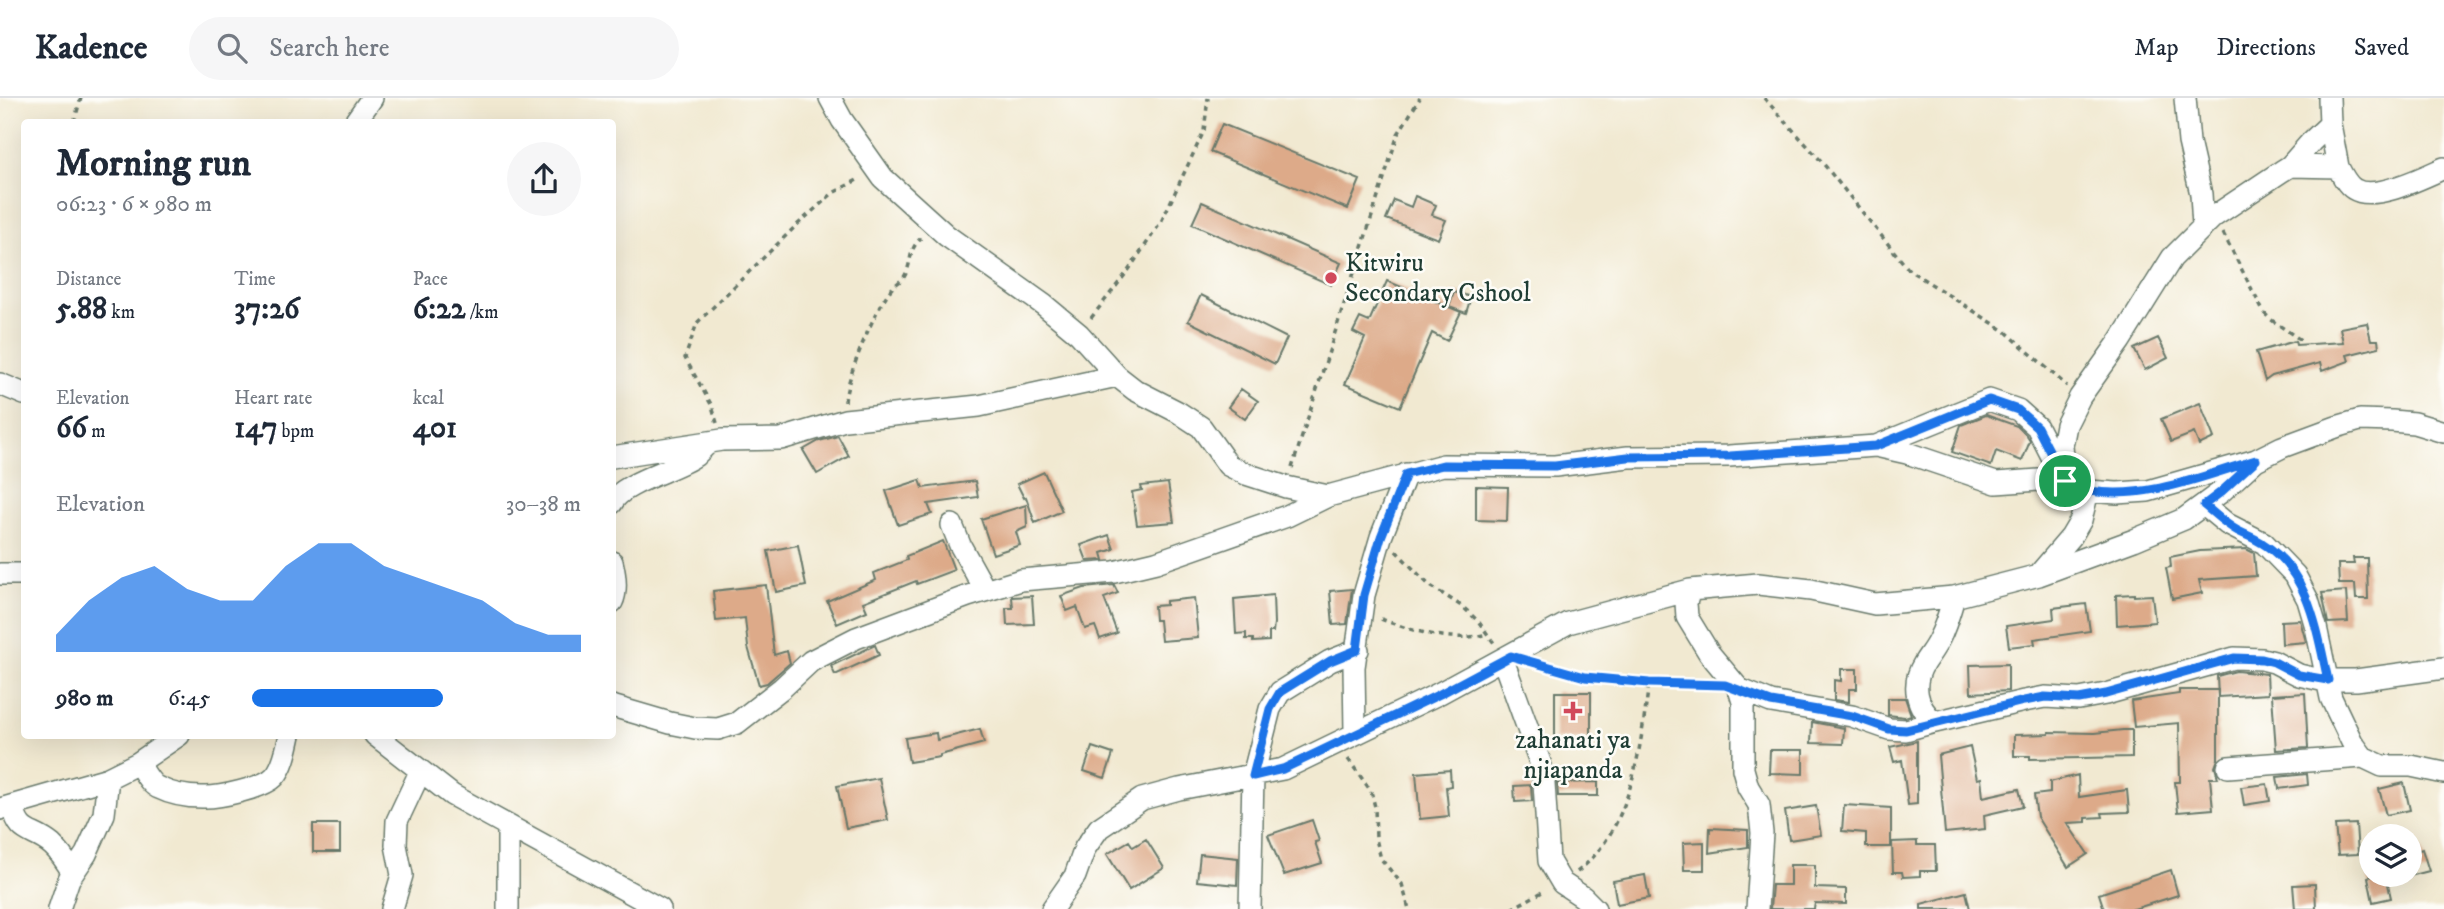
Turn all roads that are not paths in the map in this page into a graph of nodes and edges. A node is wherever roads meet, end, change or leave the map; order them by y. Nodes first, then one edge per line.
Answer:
1 (372, 98) edge
2 (830, 98) edge
3 (2186, 98) edge
4 (2329, 98) edge
5 (357, 119) edge
6 (2330, 124) junction
7 (2290, 166) junction
8 (2338, 167) junction
9 (2444, 168) edge
10 (2208, 221) junction
11 (1117, 376) junction
12 (0, 384) edge
13 (21, 393) edge
14 (2444, 432) edge
15 (716, 441) junction
16 (1876, 446) junction
17 (616, 456) edge
18 (2256, 460) junction
19 (1406, 474) junction
20 (2065, 481) junction
21 (2088, 491) junction
22 (1328, 496) junction
23 (616, 497) edge
24 (2204, 505) junction
25 (952, 525) dead end
26 (0, 574) edge
27 (21, 574) edge
28 (2039, 575) junction
29 (985, 590) junction
30 (1690, 590) junction
31 (1954, 597) junction
32 (1357, 650) junction
33 (1507, 658) junction
34 (2444, 668) edge
35 (2328, 680) junction
36 (1739, 689) junction
37 (616, 707) edge
38 (1935, 722) junction
39 (1355, 733) junction
40 (172, 739) edge
41 (289, 739) edge
42 (380, 739) edge
43 (2363, 757) junction
44 (138, 763) junction
45 (2228, 767) dead end
46 (421, 772) junction
47 (2444, 773) edge
48 (1253, 776) junction
49 (108, 778) junction
50 (6, 807) edge
51 (508, 828) junction
52 (73, 873) junction
53 (59, 909) edge
54 (393, 909) edge
55 (508, 909) edge
56 (660, 909) edge
57 (1052, 909) edge
58 (1250, 909) edge
59 (1595, 909) edge
60 (1757, 909) edge

1 - 5 street
2 - 11 street
3 - 10 street
4 - 6 street
6 - 7 street
6 - 8 street
7 - 8 street
7 - 10 street
8 - 9 street
10 - 20 street
11 - 15 street
11 - 22 street
12 - 13 street
14 - 18 street
15 - 17 street
15 - 23 street
16 - 19 street
16 - 20 street
16 - 20 street
18 - 21 street
18 - 24 street
19 - 22 street
19 - 32 street
20 - 21 street
21 - 28 street
22 - 29 street
24 - 28 street
24 - 35 street
25 - 29 street
26 - 27 street
28 - 31 street
29 - 37 street
30 - 31 street
30 - 33 street
30 - 36 street
31 - 38 street
32 - 39 street
32 - 48 street
33 - 39 street
33 - 59 street
34 - 35 street
35 - 38 street
35 - 43 street
36 - 38 street
36 - 60 street
39 - 48 street
40 - 44 street
41 - 44 street
42 - 46 street
43 - 45 street
43 - 47 street
44 - 49 street
46 - 51 street
46 - 54 street
48 - 57 street
48 - 58 street
49 - 50 street
49 - 52 street
50 - 52 street
51 - 55 street
51 - 56 street
52 - 53 street

